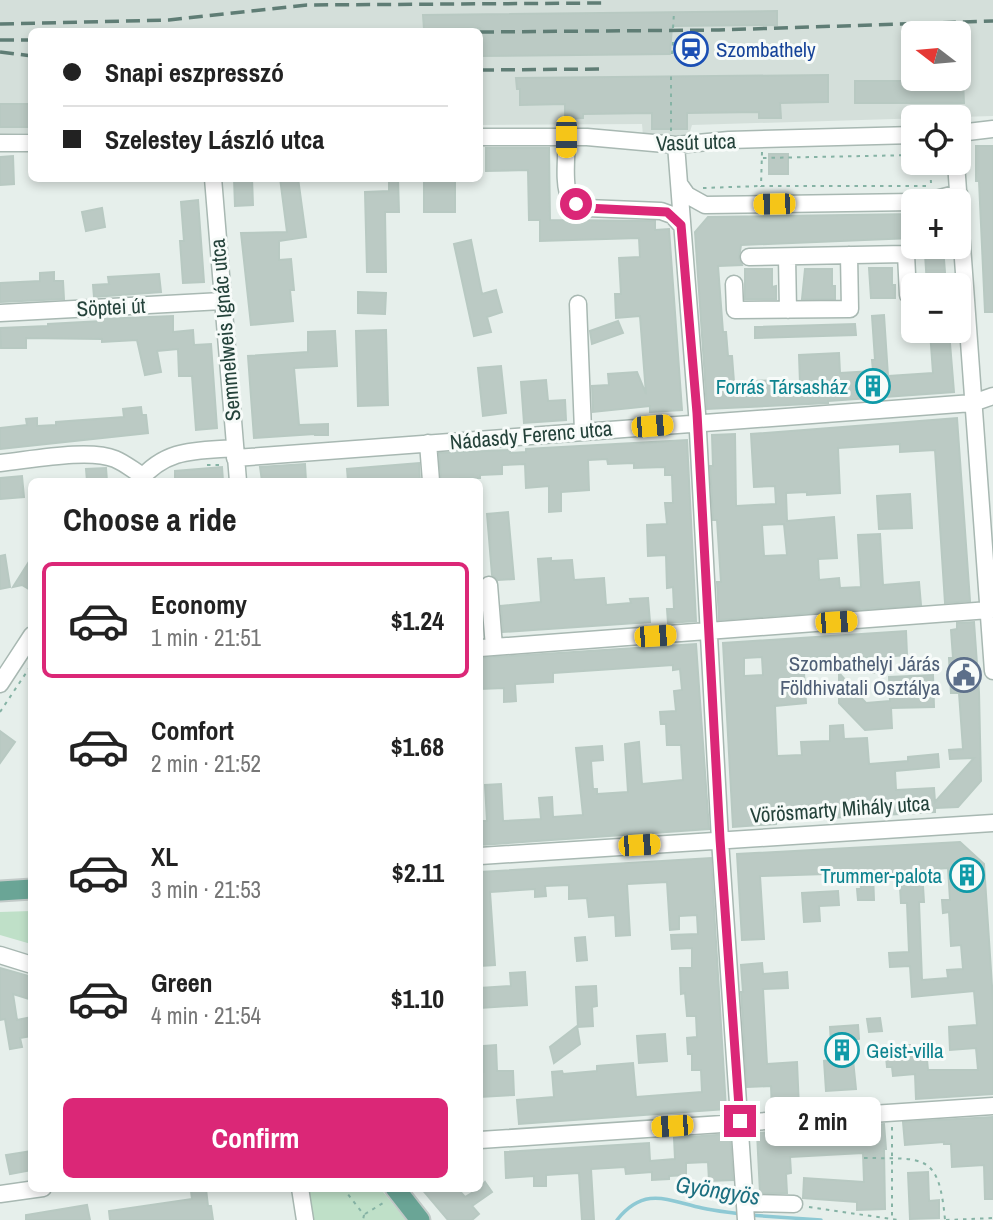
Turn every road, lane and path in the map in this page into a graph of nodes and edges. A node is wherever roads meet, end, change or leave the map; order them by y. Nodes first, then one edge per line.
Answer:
1 (674, 13) dead end
2 (673, 28) dead end
3 (673, 42) dead end
4 (672, 54) dead end
5 (671, 76) dead end
6 (670, 129) dead end
7 (993, 129) edge
8 (971, 132) edge
9 (901, 135) edge
10 (483, 137) edge
11 (566, 137) junction
12 (762, 139) junction
13 (0, 143) edge
14 (28, 143) edge
15 (676, 145) junction
16 (901, 155) edge
17 (762, 158) junction
18 (213, 182) edge
19 (686, 186) junction
20 (761, 186) junction
21 (901, 193) edge
22 (901, 202) edge
23 (705, 205) junction
24 (681, 225) junction
25 (901, 252) edge
26 (849, 255) junction
27 (749, 257) dead end
28 (787, 257) junction
29 (962, 259) edge
30 (734, 284) dead end
31 (222, 301) junction
32 (578, 304) dead end
33 (788, 310) junction
34 (0, 313) edge
35 (993, 396) edge
36 (973, 403) junction
37 (698, 422) junction
38 (583, 431) junction
39 (428, 443) junction
40 (235, 453) junction
41 (0, 463) edge
42 (140, 478) edge
43 (142, 478) edge
44 (238, 478) edge
45 (431, 478) edge
46 (489, 585) dead end
47 (989, 610) junction
48 (709, 632) junction
49 (28, 641) edge
50 (487, 648) edge
51 (28, 670) edge
52 (993, 671) edge
53 (0, 684) edge
54 (0, 712) edge
55 (993, 822) edge
56 (720, 839) junction
57 (483, 856) edge
58 (28, 889) edge
59 (0, 891) edge
60 (0, 955) edge
61 (28, 964) edge
62 (993, 1106) edge
63 (892, 1112) junction
64 (740, 1121) junction
65 (483, 1140) edge
66 (864, 1158) dead end
67 (892, 1158) junction
68 (28, 1190) edge
69 (301, 1192) edge
70 (346, 1192) edge
71 (0, 1194) edge
72 (389, 1196) edge
73 (794, 1204) joint
74 (745, 1213) edge
75 (364, 1214) junction
76 (993, 1218) edge
77 (892, 1219) edge
78 (305, 1220) edge
79 (363, 1220) edge
80 (420, 1220) edge
81 (898, 1220) edge
82 (946, 1220) edge

1 - 2 path
3 - 4 path
5 - 6 path
7 - 8 street
9 - 12 street, Vasút utca
10 - 11 street, Vasút utca
11 - 15 street, Vasút utca
11 - 24 street
12 - 15 street, Vasút utca
12 - 17 path
13 - 14 street
15 - 19 street
16 - 17 path
17 - 20 path
18 - 31 street, Semmelweis Ignác utca
19 - 20 path
19 - 23 street
19 - 24 street
20 - 21 path
22 - 23 street
23 - 24 street
24 - 37 street
25 - 26 street
26 - 28 street
26 - 33 street
27 - 28 street
28 - 33 street
29 - 36 street
30 - 33 street
31 - 34 street, Söptei út
31 - 40 street, Semmelweis Ignác utca
32 - 38 street
35 - 36 street, Nádasdy Ferenc utca
36 - 37 street, Nádasdy Ferenc utca
36 - 47 street
37 - 38 street, Nádasdy Ferenc utca
37 - 48 street
38 - 39 street, Nádasdy Ferenc utca
39 - 40 street, Nádasdy Ferenc utca
39 - 45 street
40 - 43 street, Nádasdy Ferenc utca
40 - 44 street, Semmelweis Ignác utca
41 - 42 street
46 - 50 street
47 - 48 street
47 - 52 street
48 - 50 street
48 - 56 street
49 - 53 street
51 - 54 path
55 - 56 street, Vörösmarty Mihály utca
56 - 57 street, Vörösmarty Mihály utca
56 - 64 street
58 - 59 main road
60 - 61 street
62 - 63 street
63 - 64 street
63 - 67 path
64 - 65 street
64 - 74 street
66 - 67 path
67 - 77 path
67 - 82 path
68 - 71 street
69 - 78 street
70 - 75 path
72 - 75 path
72 - 80 main road
73 - 74 street
73 - 77 path
75 - 79 path
76 - 82 path
77 - 81 path

